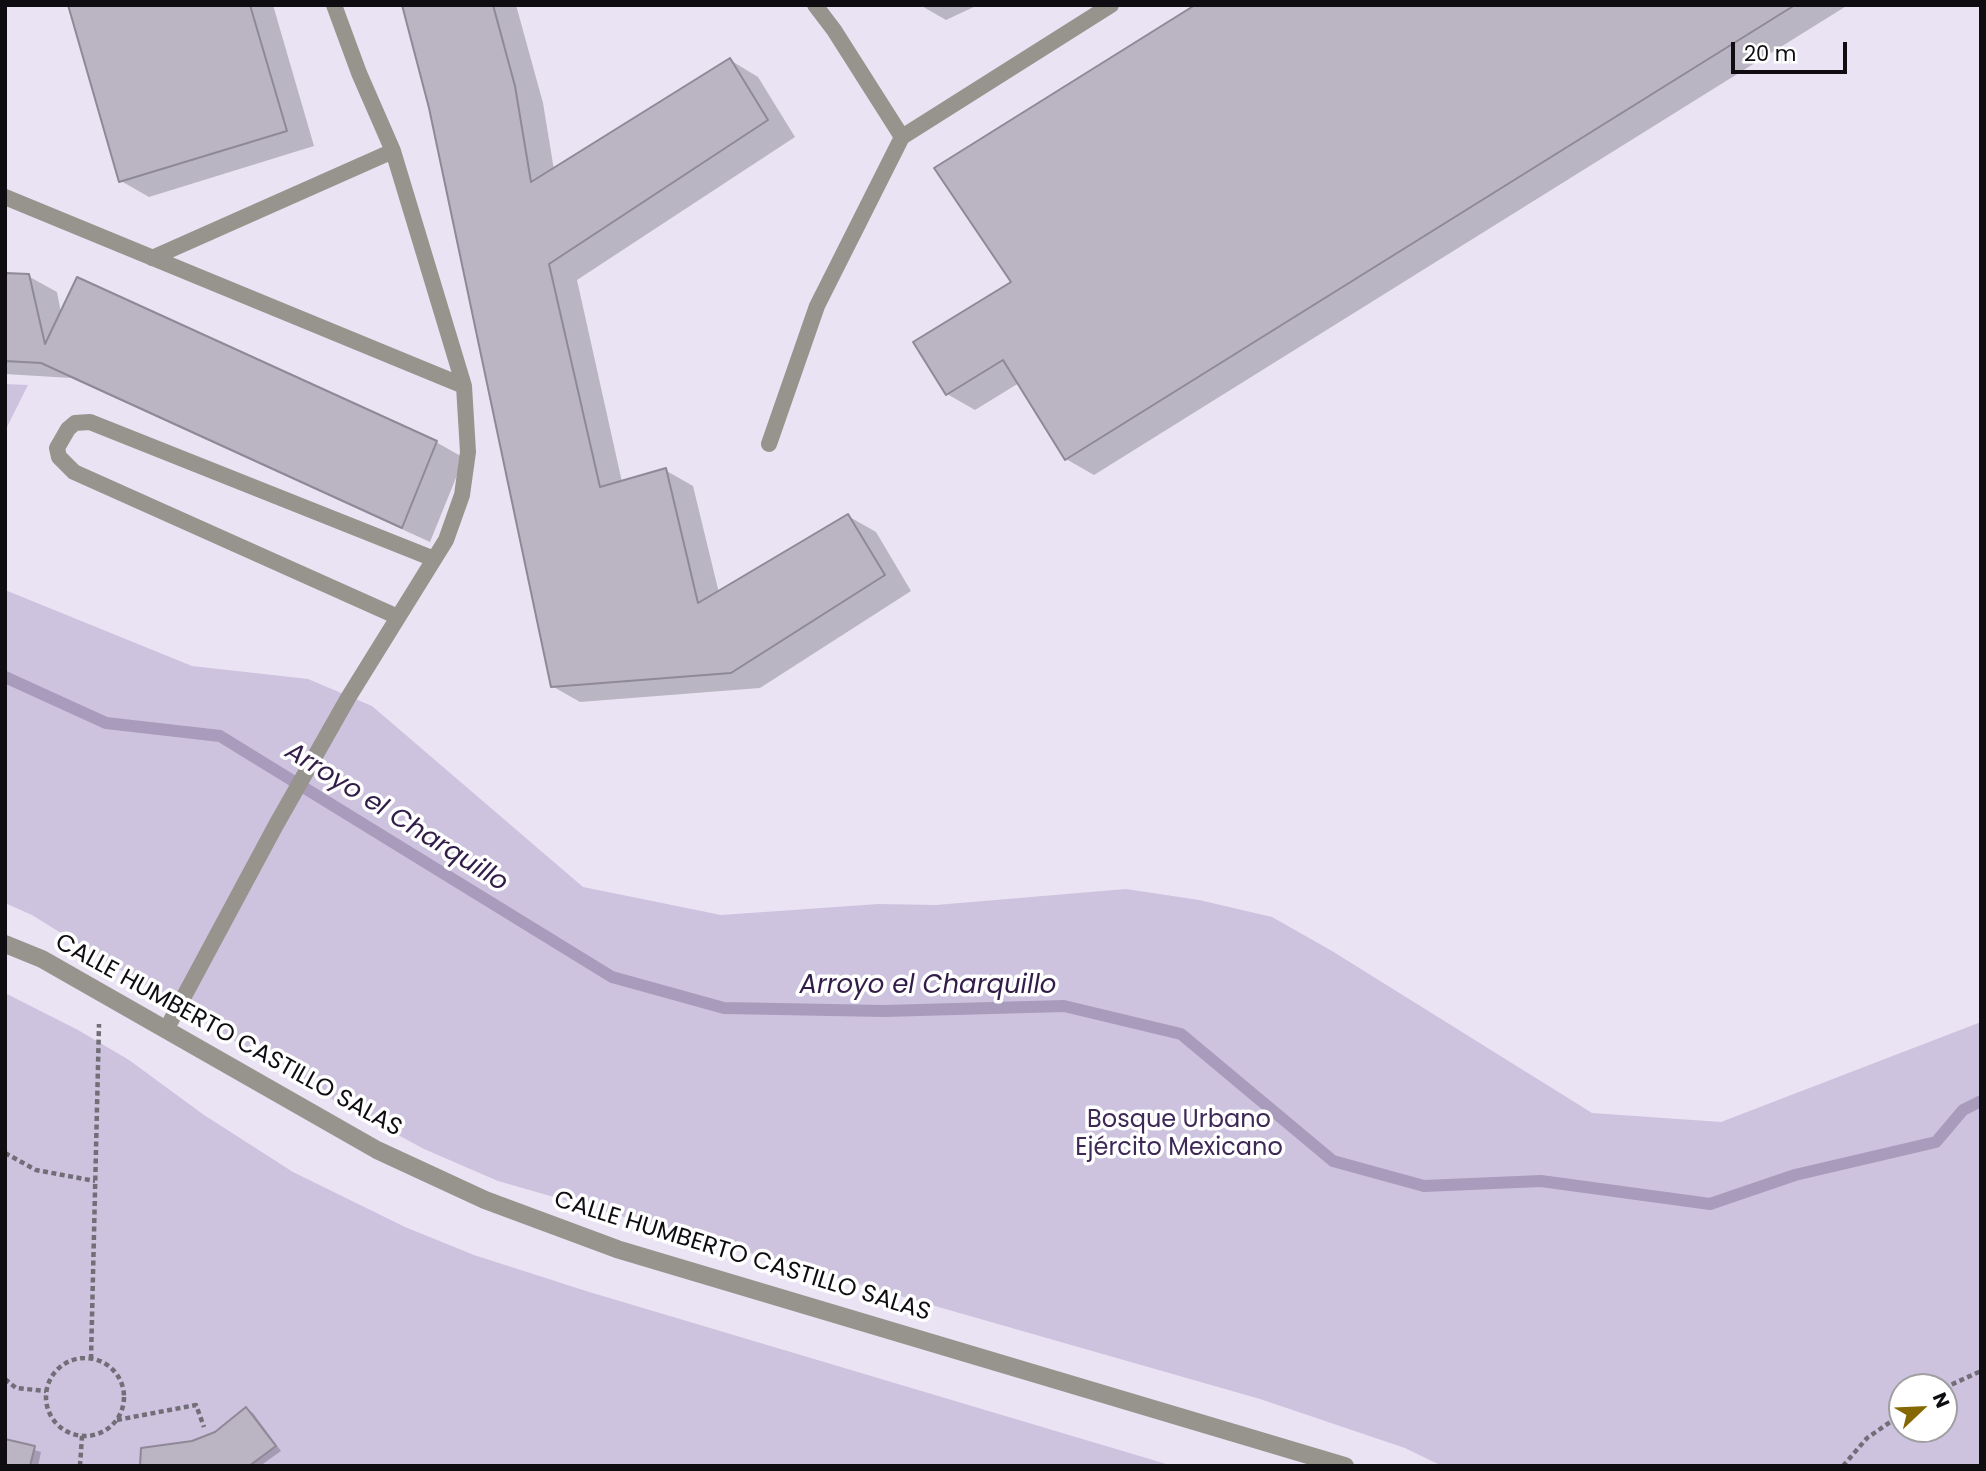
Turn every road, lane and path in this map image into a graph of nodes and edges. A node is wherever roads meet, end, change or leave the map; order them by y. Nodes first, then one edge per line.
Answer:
1 (334, 5) edge
2 (815, 5) edge
3 (1111, 5) edge
4 (902, 137) junction
5 (393, 152) junction
6 (6, 196) edge
7 (152, 258) junction
8 (464, 386) junction
9 (769, 444) dead end
10 (434, 559) junction
11 (398, 617) junction
12 (5, 944) edge
13 (99, 991) junction
14 (167, 1028) junction
15 (5, 1153) edge
16 (95, 1181) junction
17 (91, 1359) junction
18 (1981, 1371) edge
19 (5, 1379) edge
20 (1958, 1382) edge
21 (46, 1391) junction
22 (116, 1421) junction
23 (1888, 1424) edge
24 (204, 1427) dead end
25 (82, 1436) junction
26 (80, 1466) edge
27 (1345, 1466) edge
28 (1843, 1466) edge

1 - 5 lane
2 - 4 lane
3 - 4 lane
4 - 9 lane
5 - 7 lane
5 - 8 lane
6 - 7 lane
7 - 8 lane
8 - 10 lane
10 - 11 lane
10 - 11 lane
11 - 14 lane
12 - 13 street, CALLE HUMBERTO CASTILLO SALAS
13 - 14 street, CALLE HUMBERTO CASTILLO SALAS
13 - 16 path
14 - 27 street, CALLE HUMBERTO CASTILLO SALAS
15 - 16 path
16 - 17 path
17 - 21 path
17 - 22 path
18 - 20 path
19 - 21 path
21 - 25 path
22 - 24 path
22 - 25 path
23 - 28 path
25 - 26 path

